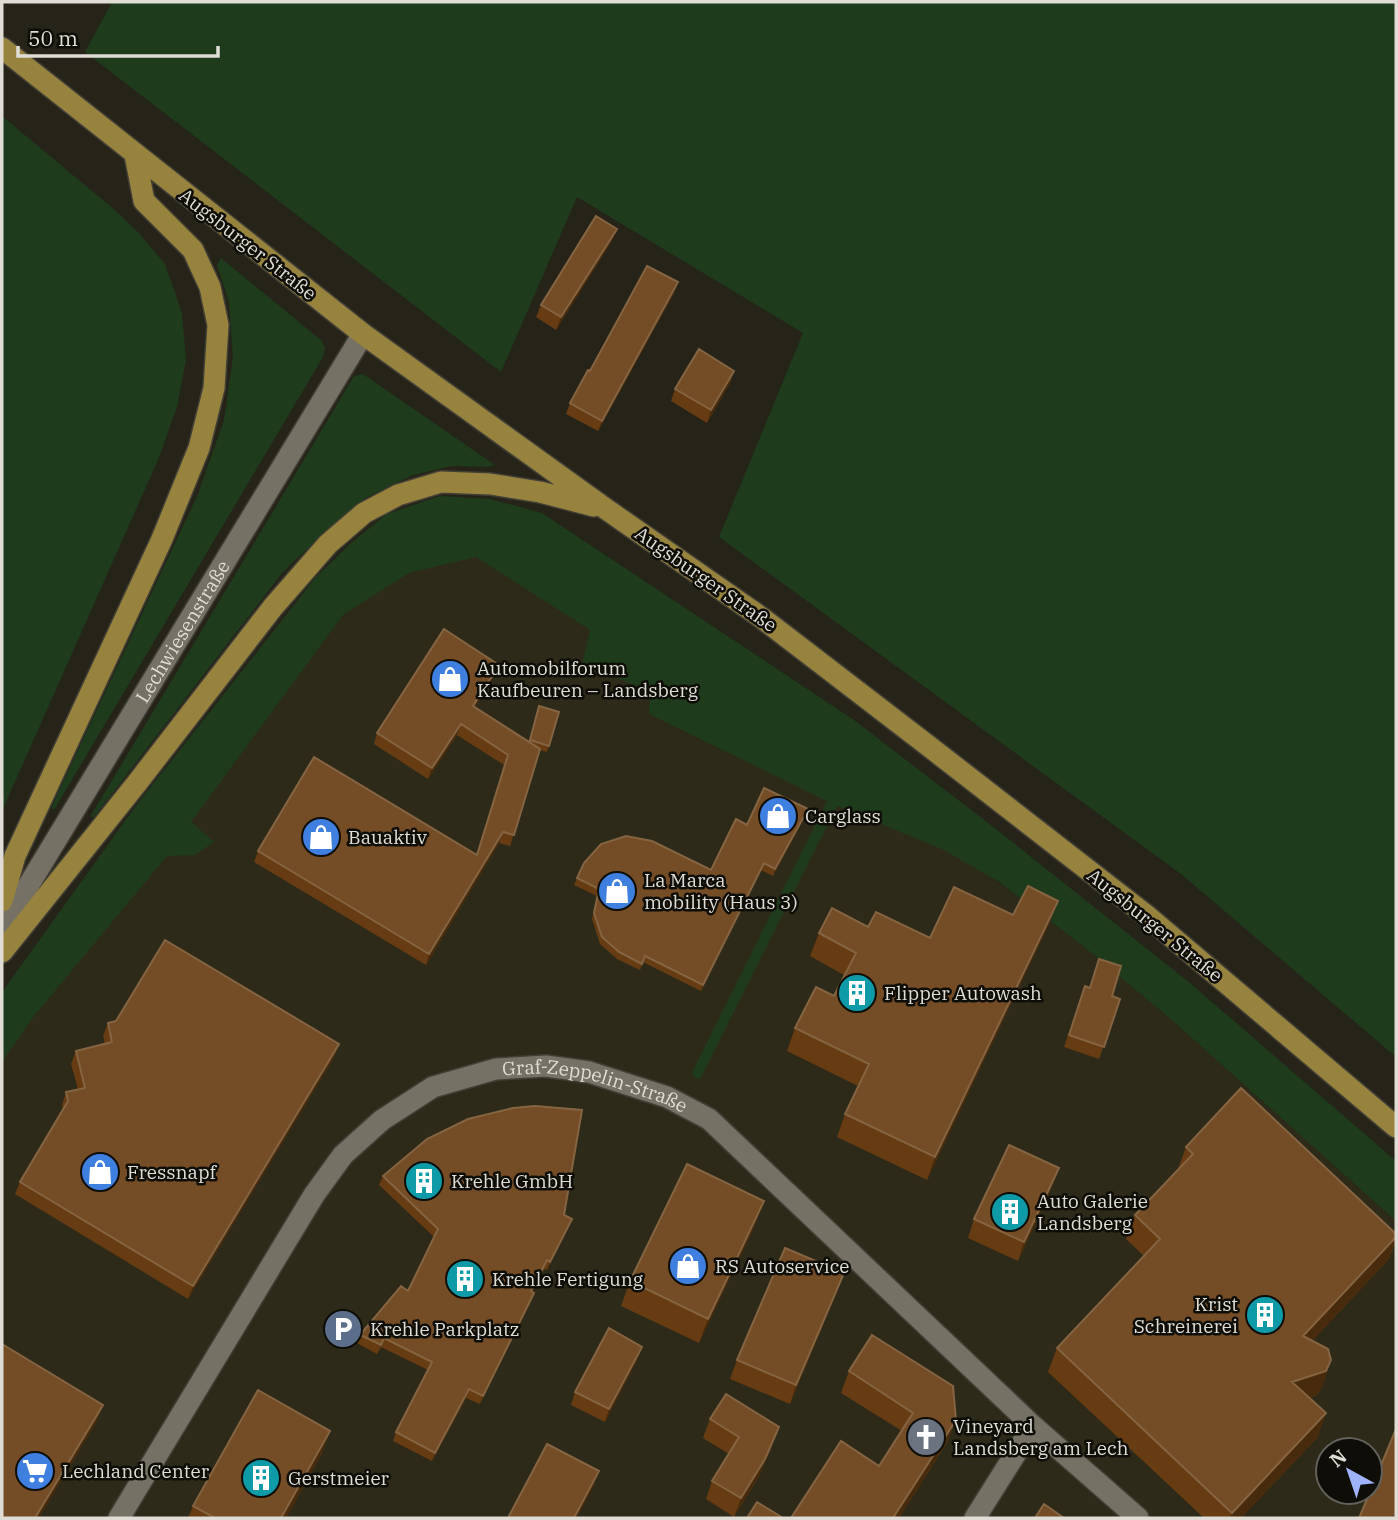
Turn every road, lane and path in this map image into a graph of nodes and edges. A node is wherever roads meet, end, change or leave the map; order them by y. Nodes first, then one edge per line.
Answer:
1 (2, 48) edge
2 (135, 155) junction
3 (363, 334) junction
4 (606, 509) junction
5 (2, 901) edge
6 (2, 929) edge
7 (2, 952) edge
8 (1396, 1128) edge
9 (1033, 1426) junction
10 (119, 1518) edge
11 (975, 1518) edge
12 (1138, 1518) edge

1 - 2 main road, Augsburger Straße
2 - 3 main road, Augsburger Straße
2 - 5 main road
3 - 4 main road, Augsburger Straße
3 - 6 street, Lechwiesenstraße
4 - 7 main road
4 - 8 main road, Augsburger Straße
9 - 10 street, Graf-Zeppelin-Straße
9 - 11 street
9 - 12 street, Graf-Zeppelin-Straße

